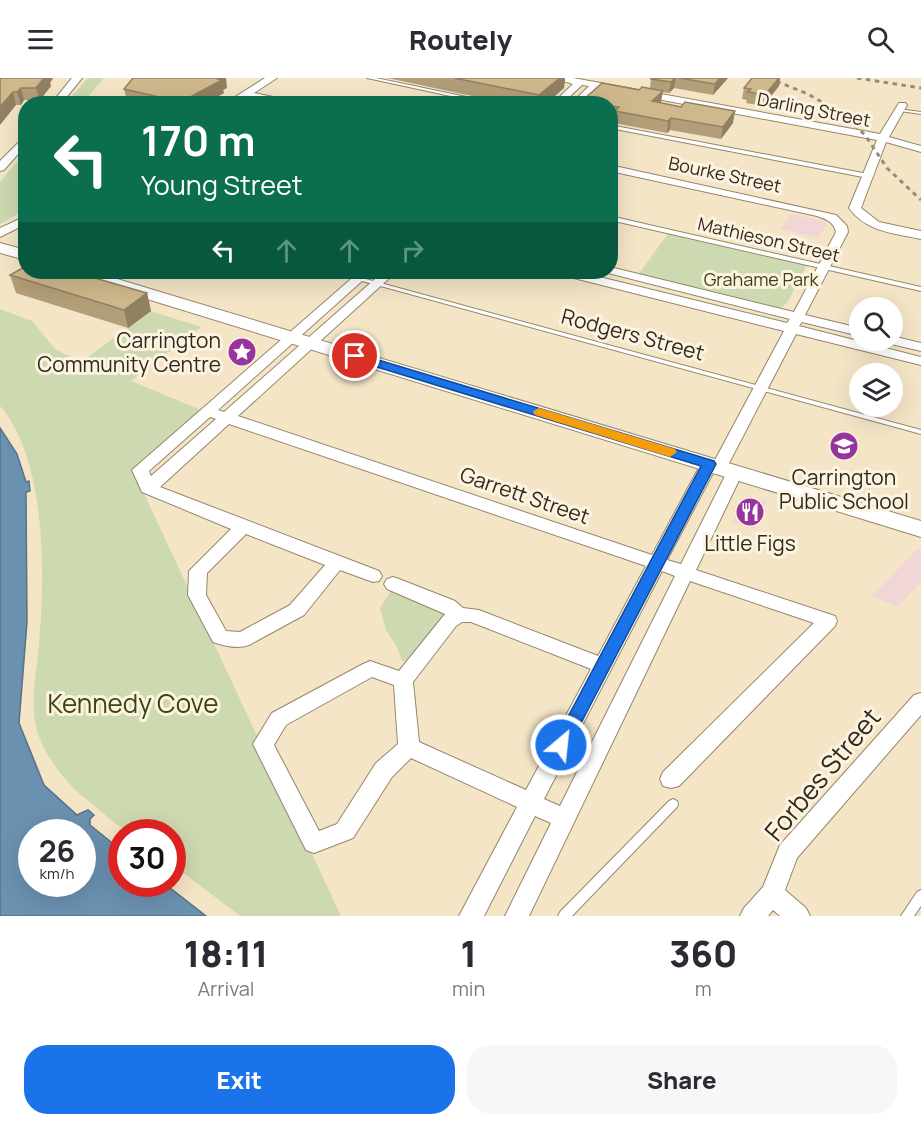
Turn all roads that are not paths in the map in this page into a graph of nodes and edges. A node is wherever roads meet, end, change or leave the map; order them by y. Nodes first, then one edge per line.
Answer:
1 (77, 78) edge
2 (272, 78) edge
3 (369, 78) edge
4 (558, 78) edge
5 (590, 82) edge
6 (254, 89) junction
7 (244, 94) junction
8 (62, 96) edge
9 (241, 96) edge
10 (256, 96) edge
11 (277, 96) edge
12 (458, 96) edge
13 (568, 96) edge
14 (580, 96) edge
15 (901, 107) joint
16 (921, 112) edge
17 (618, 128) edge
18 (884, 138) junction
19 (18, 147) edge
20 (921, 149) edge
21 (0, 168) edge
22 (618, 170) edge
23 (868, 176) junction
24 (618, 220) edge
25 (18, 223) edge
26 (0, 233) edge
27 (921, 235) edge
28 (0, 248) edge
29 (18, 253) edge
30 (824, 267) junction
31 (618, 274) edge
32 (101, 279) edge
33 (359, 279) edge
34 (370, 279) edge
35 (382, 279) edge
36 (607, 279) edge
37 (377, 283) junction
38 (653, 287) junction
39 (921, 289) edge
40 (795, 323) junction
41 (849, 330) edge
42 (301, 340) junction
43 (903, 343) edge
44 (921, 347) edge
45 (921, 361) edge
46 (247, 377) junction
47 (266, 382) junction
48 (761, 388) junction
49 (207, 411) junction
50 (227, 417) junction
51 (921, 432) edge
52 (721, 468) junction
53 (148, 488) junction
54 (243, 527) junction
55 (921, 529) edge
56 (336, 563) junction
57 (657, 564) junction
58 (686, 573) junction
59 (374, 576) dead end
60 (393, 584) dead end
61 (459, 615) junction
62 (603, 666) junction
63 (403, 680) junction
64 (921, 700) edge
65 (409, 747) junction
66 (671, 779) dead end
67 (530, 804) junction
68 (673, 804) dead end
69 (565, 819) junction
70 (772, 894) junction
71 (921, 896) edge
72 (471, 916) edge
73 (517, 916) edge
74 (564, 916) edge
75 (752, 916) edge
76 (798, 916) edge
77 (907, 916) edge

1 - 8 street
2 - 6 street
3 - 12 lane
4 - 5 street, Darling Street
5 - 13 street
5 - 14 street
5 - 18 street, Darling Street
6 - 7 street
6 - 11 street
7 - 9 street
7 - 10 street
15 - 16 lane
15 - 18 street
17 - 23 lane
18 - 20 street, Darling Street
18 - 23 street
19 - 21 street
22 - 30 street, Bourke Street
23 - 27 street
24 - 30 lane, Mathieson Street
25 - 26 street
28 - 29 main road
30 - 39 lane, Mathieson Street
30 - 40 street
31 - 38 street
32 - 42 main road
33 - 42 street
34 - 37 lane, Rodgers Street
35 - 37 street
36 - 38 street
37 - 42 street
37 - 48 lane, Rodgers Street
38 - 40 street
40 - 41 street
40 - 45 street
40 - 48 street
42 - 46 street
42 - 47 street
42 - 52 main road
43 - 44 street
46 - 47 street
46 - 49 street
47 - 50 street
48 - 51 lane, Rodgers Street
48 - 52 street
49 - 50 street, Garrett Street
49 - 53 street
50 - 53 street
50 - 57 street, Garrett Street
52 - 55 main road
52 - 57 street
52 - 58 street
53 - 54 street
54 - 56 street
54 - 56 street
56 - 59 street
57 - 58 street, Garrett Street
57 - 62 street
58 - 66 street, Garrett Street
58 - 69 street
60 - 61 street
61 - 62 street
61 - 63 street
62 - 67 street
63 - 65 street
63 - 65 street
64 - 70 street, Forbes Street
65 - 67 street
67 - 69 street
67 - 72 street
68 - 74 lane
69 - 73 street
70 - 75 street, Forbes Street
70 - 76 street
71 - 77 lane

